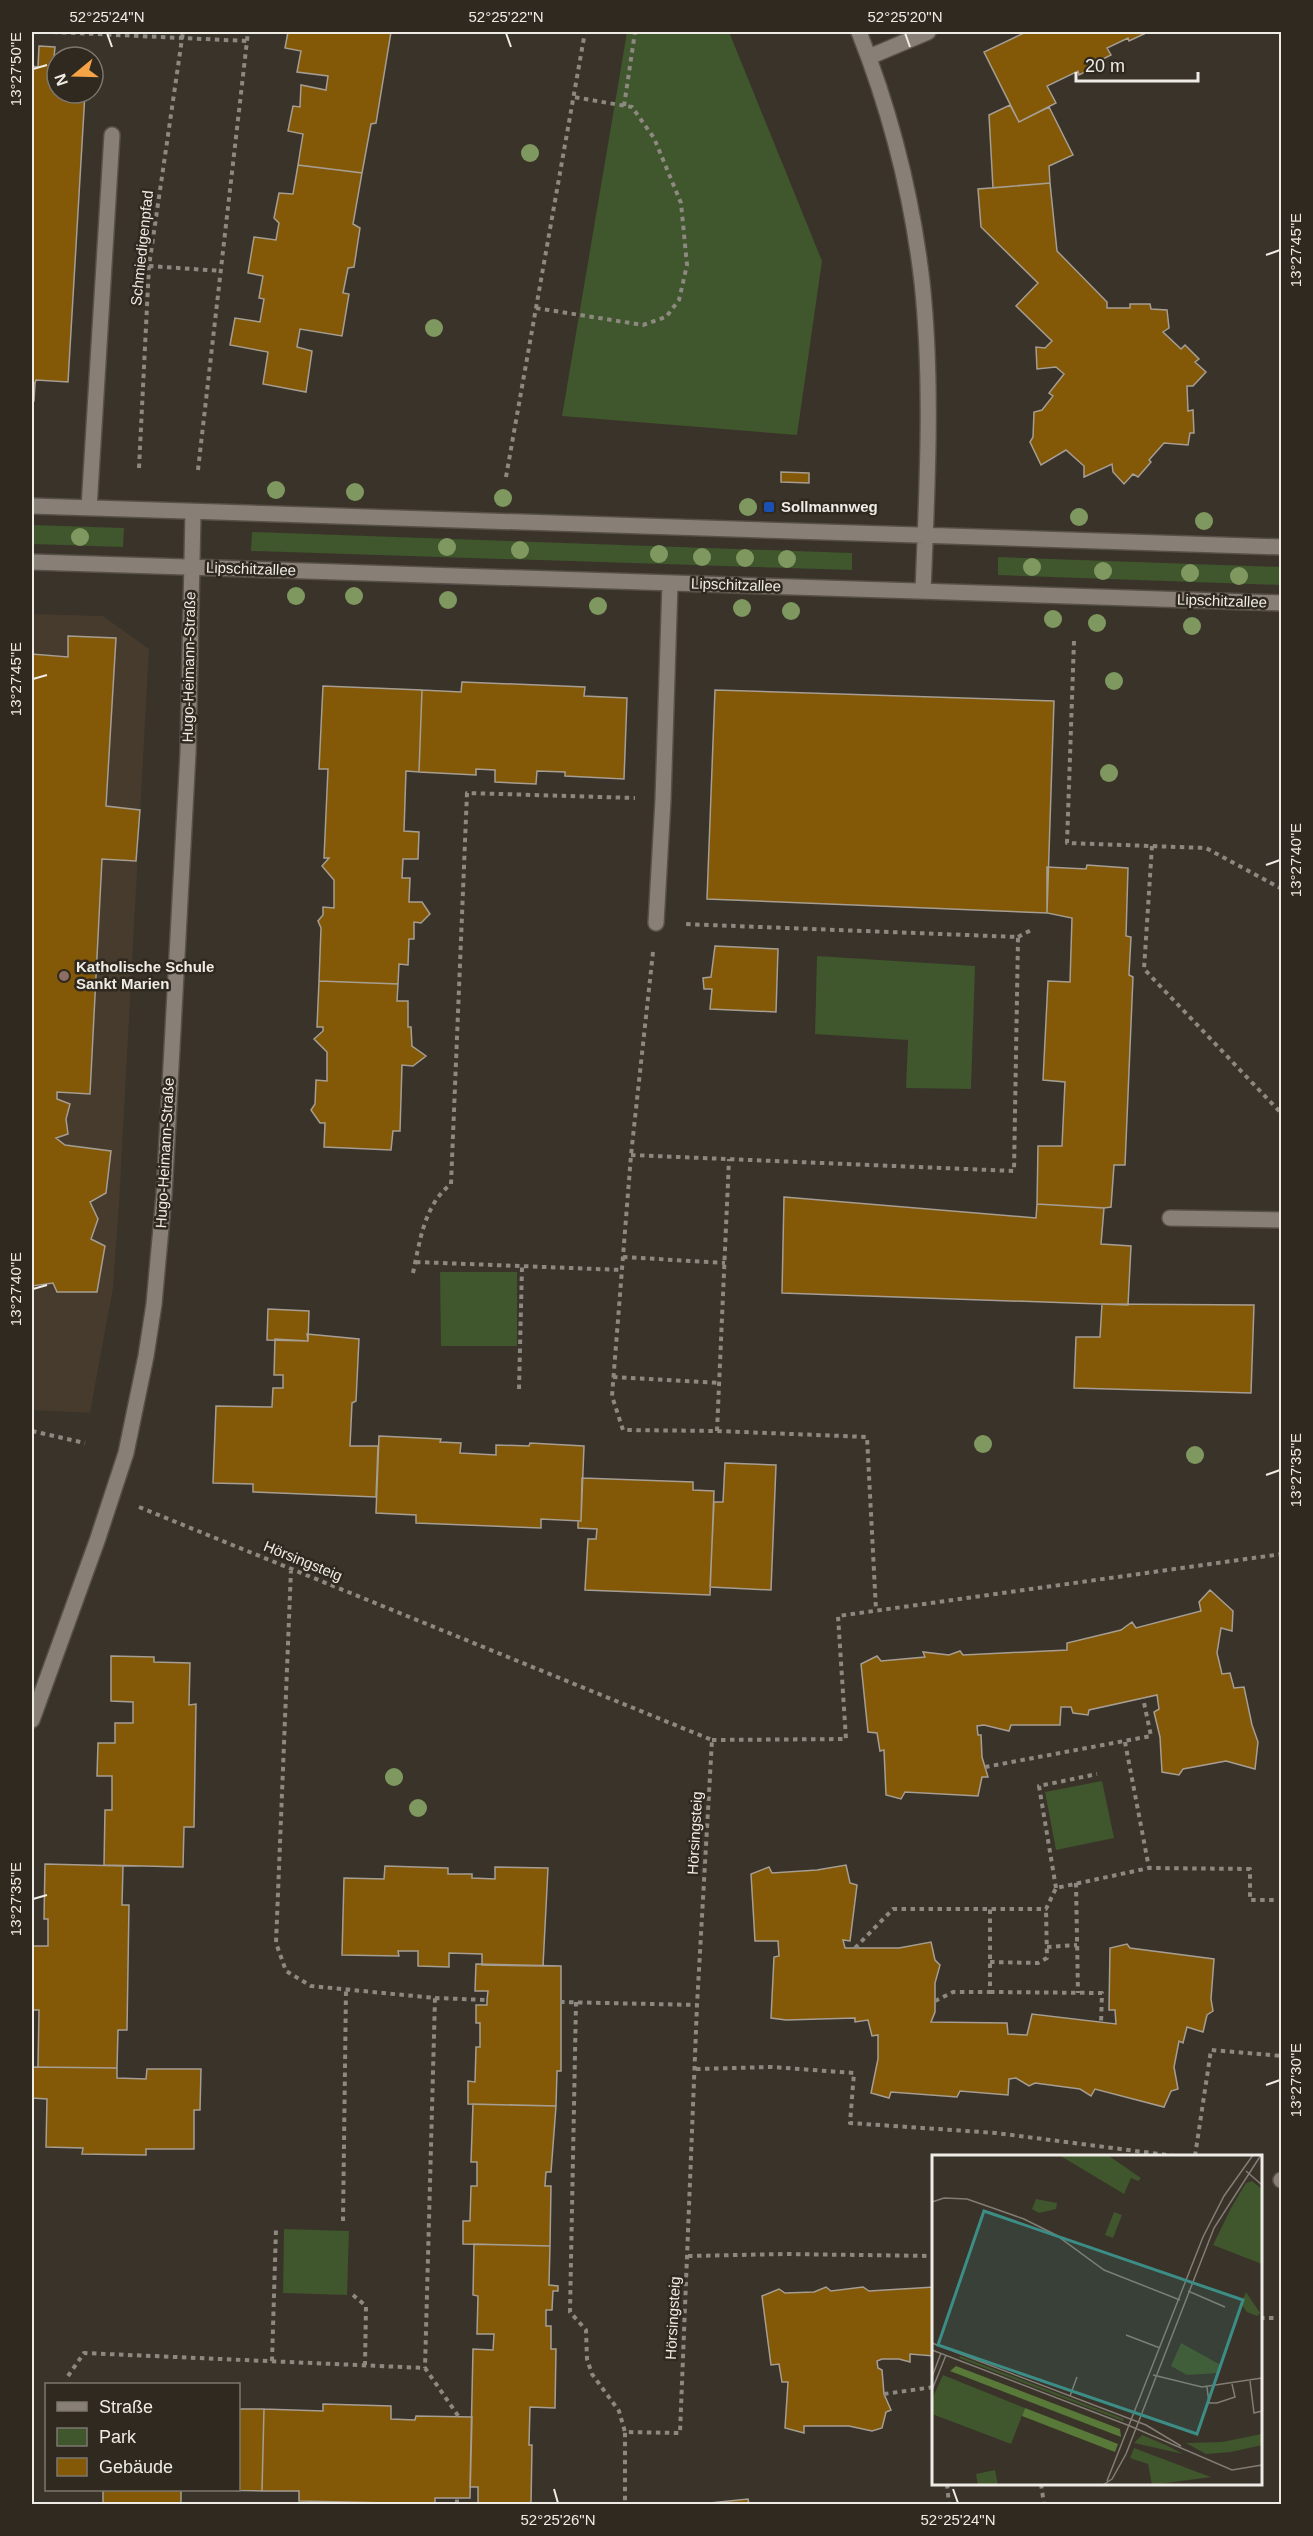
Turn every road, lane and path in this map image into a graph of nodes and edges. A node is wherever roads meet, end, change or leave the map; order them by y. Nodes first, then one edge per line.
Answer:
1 (53, 32) edge
2 (183, 32) edge
3 (248, 32) edge
4 (585, 32) edge
5 (635, 32) edge
6 (859, 32) edge
7 (928, 32) edge
8 (182, 38) junction
9 (247, 41) junction
10 (869, 57) junction
11 (573, 97) junction
12 (624, 106) junction
13 (112, 135) dead end
14 (149, 266) junction
15 (222, 271) junction
16 (536, 308) junction
17 (139, 468) dead end
18 (198, 470) dead end
19 (506, 477) dead end
20 (32, 506) edge
21 (89, 508) junction
22 (193, 512) junction
23 (925, 537) junction
24 (1281, 547) edge
25 (32, 562) edge
26 (191, 567) junction
27 (670, 583) junction
28 (923, 591) junction
29 (1281, 603) edge
30 (1074, 641) dead end
31 (663, 800) junction
32 (1152, 846) junction
33 (1281, 888) edge
34 (656, 923) junction
35 (1033, 929) dead end
36 (1018, 937) junction
37 (1281, 1114) edge
38 (631, 1155) junction
39 (729, 1159) junction
40 (1170, 1218) dead end
41 (1281, 1220) edge
42 (623, 1257) junction
43 (416, 1262) junction
44 (725, 1263) junction
45 (522, 1267) junction
46 (622, 1270) junction
47 (413, 1273) dead end
48 (613, 1377) junction
49 (719, 1383) junction
50 (519, 1389) dead end
51 (32, 1431) edge
52 (717, 1431) junction
53 (85, 1443) dead end
54 (134, 1505) dead end
55 (1281, 1554) edge
56 (291, 1569) junction
57 (876, 1610) junction
58 (1143, 1698) dead end
59 (32, 1719) edge
60 (712, 1740) junction
61 (1125, 1742) junction
62 (985, 1767) dead end
63 (1097, 1774) dead end
64 (1149, 1868) junction
65 (1076, 1883) junction
66 (1056, 1888) junction
67 (1275, 1900) dead end
68 (990, 1909) junction
69 (1046, 1909) junction
70 (1077, 1945) junction
71 (1047, 1947) junction
72 (855, 1948) dead end
73 (990, 1962) junction
74 (346, 1989) junction
75 (990, 1992) junction
76 (1078, 1993) junction
77 (435, 1998) junction
78 (487, 2001) dead end
79 (935, 2001) dead end
80 (560, 2002) dead end
81 (576, 2002) junction
82 (697, 2005) junction
83 (1101, 2023) dead end
84 (1281, 2056) edge
85 (696, 2069) junction
86 (1127, 2150) junction
87 (1128, 2155) edge
88 (1161, 2155) edge
89 (1195, 2155) edge
90 (343, 2221) dead end
91 (276, 2229) dead end
92 (688, 2256) junction
93 (932, 2256) edge
94 (353, 2295) dead end
95 (1262, 2318) edge
96 (1276, 2318) dead end
97 (272, 2361) junction
98 (365, 2365) junction
99 (425, 2368) junction
100 (68, 2376) dead end
101 (932, 2387) edge
102 (884, 2394) dead end
103 (459, 2417) dead end
104 (625, 2432) junction
105 (946, 2485) edge
106 (1041, 2485) edge
107 (457, 2498) dead end
108 (457, 2505) edge
109 (625, 2505) edge
110 (950, 2505) edge
111 (1044, 2505) edge
112 (1065, 2505) edge
113 (1175, 2505) edge

1 - 8 path
2 - 8 path, Schmiedigenpfad
3 - 9 path
4 - 11 path
5 - 12 path
6 - 10 street
7 - 10 street
8 - 9 path
8 - 14 path, Schmiedigenpfad
9 - 15 path
10 - 23 street
11 - 12 path
11 - 16 path
12 - 16 path
13 - 21 street
14 - 15 path
14 - 17 path, Schmiedigenpfad
15 - 18 path
16 - 19 path
20 - 21 street
21 - 22 street
22 - 23 street
22 - 26 street, Lipschitzallee
23 - 24 street
23 - 28 street
25 - 26 street, Lipschitzallee
26 - 27 street, Lipschitzallee
26 - 59 street, Hugo-Heimann-Straße
27 - 28 street, Lipschitzallee
27 - 31 street
28 - 29 street, Lipschitzallee
30 - 32 path
31 - 34 street
31 - 43 path
32 - 33 path
32 - 37 path
34 - 36 path
34 - 38 path
35 - 36 path
36 - 39 path
38 - 39 path
38 - 42 path
39 - 44 path
40 - 41 street
42 - 44 path
42 - 46 path
43 - 45 path
43 - 47 path
44 - 49 path
45 - 46 path
45 - 50 path
46 - 48 path
48 - 49 path
48 - 52 path
49 - 52 path
51 - 53 path
52 - 57 path
54 - 56 path, Hörsingsteig
55 - 57 path
56 - 60 path, Hörsingsteig
56 - 74 path
57 - 60 path
58 - 61 path
60 - 82 path, Hörsingsteig
61 - 62 path
61 - 64 path
63 - 66 path
64 - 65 path
64 - 67 path
65 - 66 path
65 - 70 path
66 - 69 path
68 - 69 path
68 - 72 path
68 - 73 path
69 - 71 path
70 - 71 path
70 - 76 path
71 - 73 path
73 - 75 path
74 - 77 path
74 - 90 path
75 - 76 path
75 - 79 path
76 - 83 path
77 - 78 path
77 - 99 path
80 - 81 path
81 - 82 path
81 - 104 path
82 - 85 path, Hörsingsteig
84 - 89 path
85 - 86 path
85 - 92 path, Hörsingsteig
86 - 87 path
86 - 88 path
91 - 97 path
92 - 93 path
92 - 104 path, Hörsingsteig
94 - 98 path
95 - 96 path
97 - 98 path
97 - 100 path
98 - 99 path
99 - 103 path
101 - 102 path
104 - 109 path
105 - 110 path
106 - 111 path
107 - 108 path
112 - 113 path

